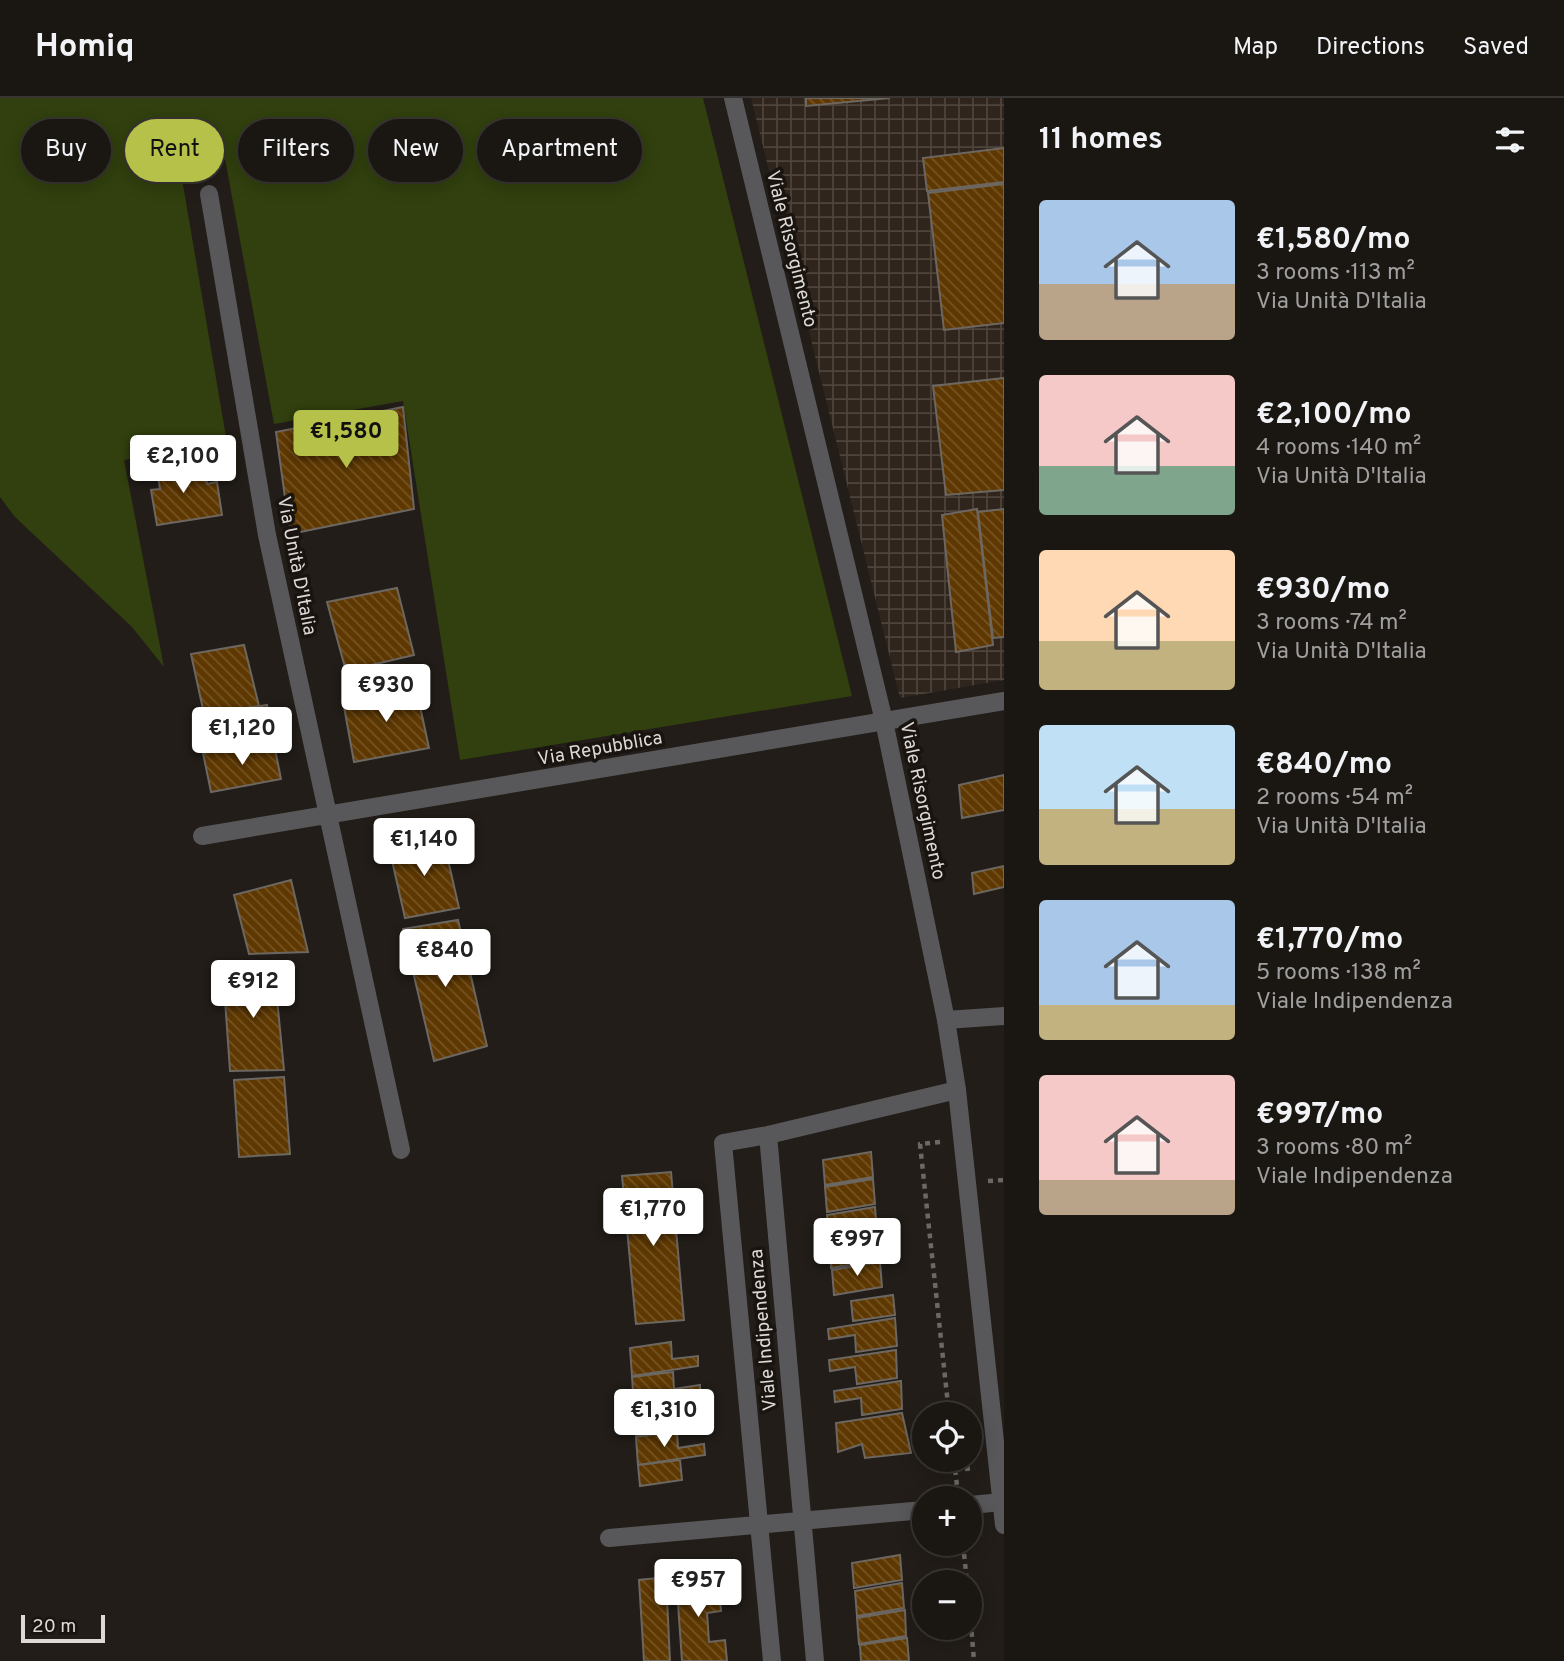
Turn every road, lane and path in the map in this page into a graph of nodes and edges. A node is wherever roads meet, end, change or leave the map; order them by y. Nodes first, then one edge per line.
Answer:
1 (733, 98) edge
2 (209, 194) dead end
3 (1004, 701) edge
4 (884, 721) junction
5 (328, 817) junction
6 (202, 836) dead end
7 (1004, 1016) edge
8 (946, 1020) junction
9 (957, 1090) junction
10 (768, 1135) junction
11 (962, 1139) junction
12 (401, 1150) dead end
13 (948, 1402) edge
14 (1002, 1502) junction
15 (982, 1504) edge
16 (912, 1511) edge
17 (802, 1521) junction
18 (760, 1525) junction
19 (1004, 1525) edge
20 (609, 1538) dead end
21 (972, 1640) edge
22 (772, 1661) edge
23 (815, 1661) edge
24 (974, 1661) edge

1 - 4 street, Viale Risorgimento
2 - 5 street, Via Unità D'Italia
3 - 4 street, Via Repubblica
4 - 5 street, Via Repubblica
4 - 8 street, Viale Risorgimento
5 - 6 street, Via Repubblica
5 - 12 street, Via Unità D'Italia
7 - 8 street
8 - 9 street, Viale Risorgimento
9 - 10 street, Viale Indipendenza
9 - 11 street, Viale Risorgimento
10 - 17 street, Viale Indipendenza
10 - 18 street, Viale Indipendenza
11 - 13 path
11 - 14 street, Viale Risorgimento
14 - 15 street
14 - 19 street, Viale Risorgimento
16 - 17 street
17 - 18 street
17 - 23 street, Viale Indipendenza
18 - 20 street
18 - 22 street, Viale Indipendenza
21 - 24 path

